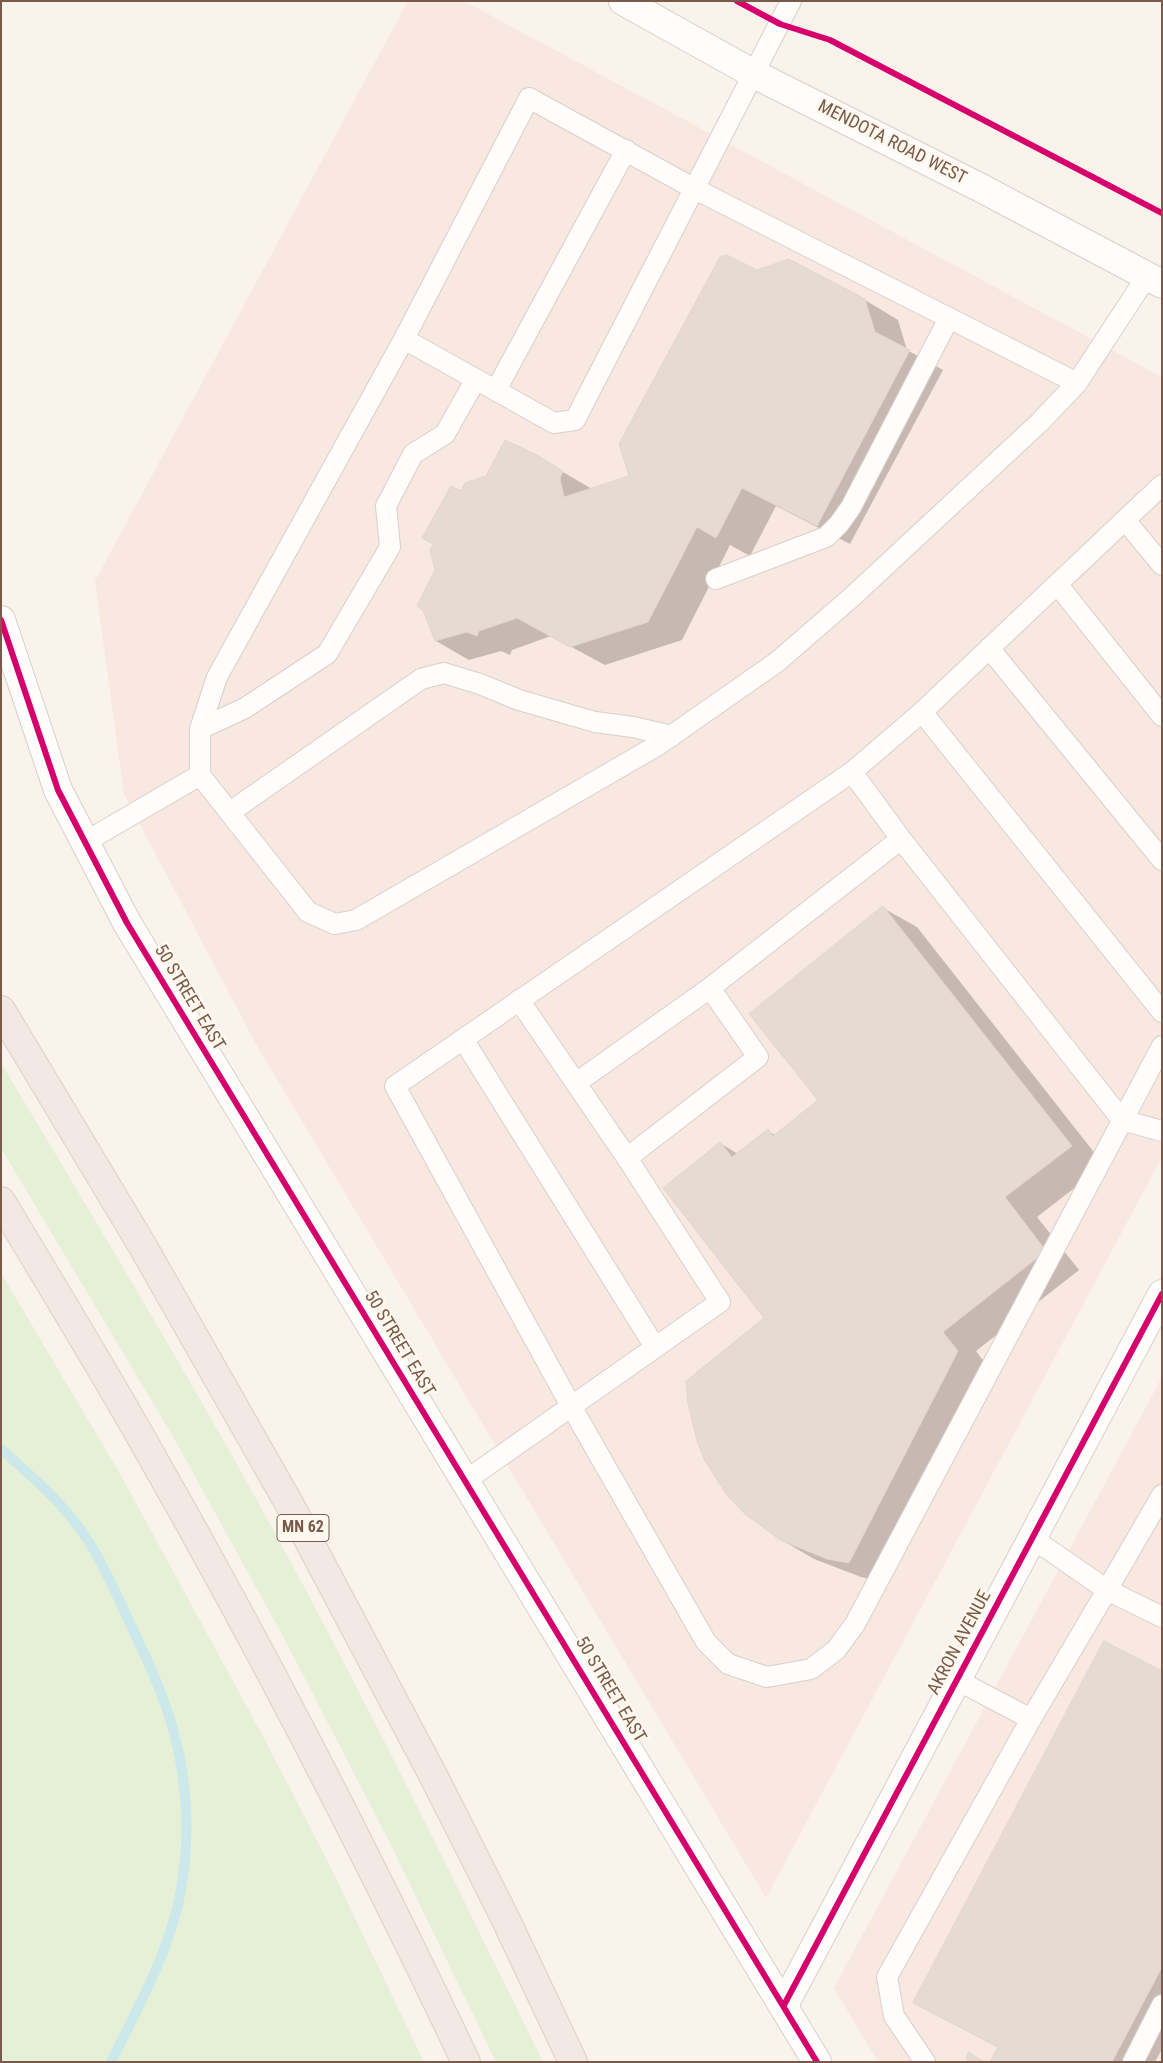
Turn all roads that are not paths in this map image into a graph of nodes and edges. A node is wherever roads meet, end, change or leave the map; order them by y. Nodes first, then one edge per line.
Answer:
1 (623, 1) edge
2 (791, 1) edge
3 (754, 74) junction
4 (626, 150) junction
5 (695, 189) junction
6 (1154, 280) edge
7 (949, 318) junction
8 (404, 339) junction
9 (476, 379) junction
10 (1077, 383) junction
11 (496, 390) junction
12 (1162, 485) edge
13 (1124, 520) junction
14 (1162, 565) edge
15 (716, 579) dead end
16 (1057, 584) junction
17 (1, 620) edge
18 (989, 648) junction
19 (922, 712) junction
20 (1162, 716) edge
21 (200, 730) junction
22 (672, 736) junction
23 (852, 772) junction
24 (200, 775) junction
25 (230, 812) junction
26 (901, 839) junction
27 (85, 842) junction
28 (1162, 860) edge
29 (710, 988) junction
30 (519, 1000) junction
31 (1, 1010) edge
32 (1162, 1012) edge
33 (463, 1039) junction
34 (1162, 1046) edge
35 (576, 1083) junction
36 (1122, 1120) junction
37 (1162, 1131) edge
38 (627, 1158) junction
39 (1, 1201) edge
40 (1162, 1294) edge
41 (655, 1348) junction
42 (571, 1406) junction
43 (464, 1481) junction
44 (1162, 1495) edge
45 (1032, 1538) junction
46 (1107, 1590) junction
47 (1162, 1617) edge
48 (957, 1680) junction
49 (1031, 1719) junction
50 (436, 1779) junction
51 (784, 2005) junction
52 (1162, 2005) edge
53 (466, 2062) edge
54 (573, 2062) edge
55 (591, 2062) edge
56 (817, 2062) edge
57 (925, 2062) edge
58 (1133, 2062) edge

1 - 3 street, MENDOTA ROAD WEST
2 - 3 lane
3 - 5 lane
3 - 6 street, MENDOTA ROAD WEST
4 - 5 lane
4 - 8 lane
4 - 11 lane
5 - 7 lane
5 - 11 lane
6 - 10 lane
7 - 10 lane
7 - 15 lane
8 - 9 lane
8 - 21 lane
9 - 11 lane
9 - 21 lane
10 - 22 lane
12 - 13 lane
13 - 14 lane
13 - 16 lane
16 - 18 lane
16 - 20 lane
17 - 27 street, 50 STREET EAST
18 - 19 lane
18 - 28 lane
19 - 23 lane
19 - 32 lane
21 - 24 lane
22 - 25 lane
22 - 25 lane
23 - 26 lane
23 - 30 lane
24 - 25 lane
24 - 27 lane
26 - 29 lane
26 - 36 lane
27 - 43 street, 50 STREET EAST
29 - 35 lane
29 - 38 lane
30 - 33 lane
30 - 35 lane
31 - 50 highway, MN 62
33 - 41 lane
33 - 42 lane
34 - 36 lane
35 - 38 lane
36 - 37 lane
36 - 42 lane
38 - 41 lane
39 - 53 highway
40 - 45 street, AKRON AVENUE
41 - 42 lane
42 - 43 lane
43 - 51 street, 50 STREET EAST
44 - 46 lane
45 - 46 lane
45 - 48 street, AKRON AVENUE
46 - 47 lane
46 - 49 lane
48 - 49 lane
48 - 51 street, AKRON AVENUE
49 - 57 lane
50 - 54 highway, MN 62
50 - 55 highway
51 - 56 street, 50 STREET EAST
52 - 58 lane

